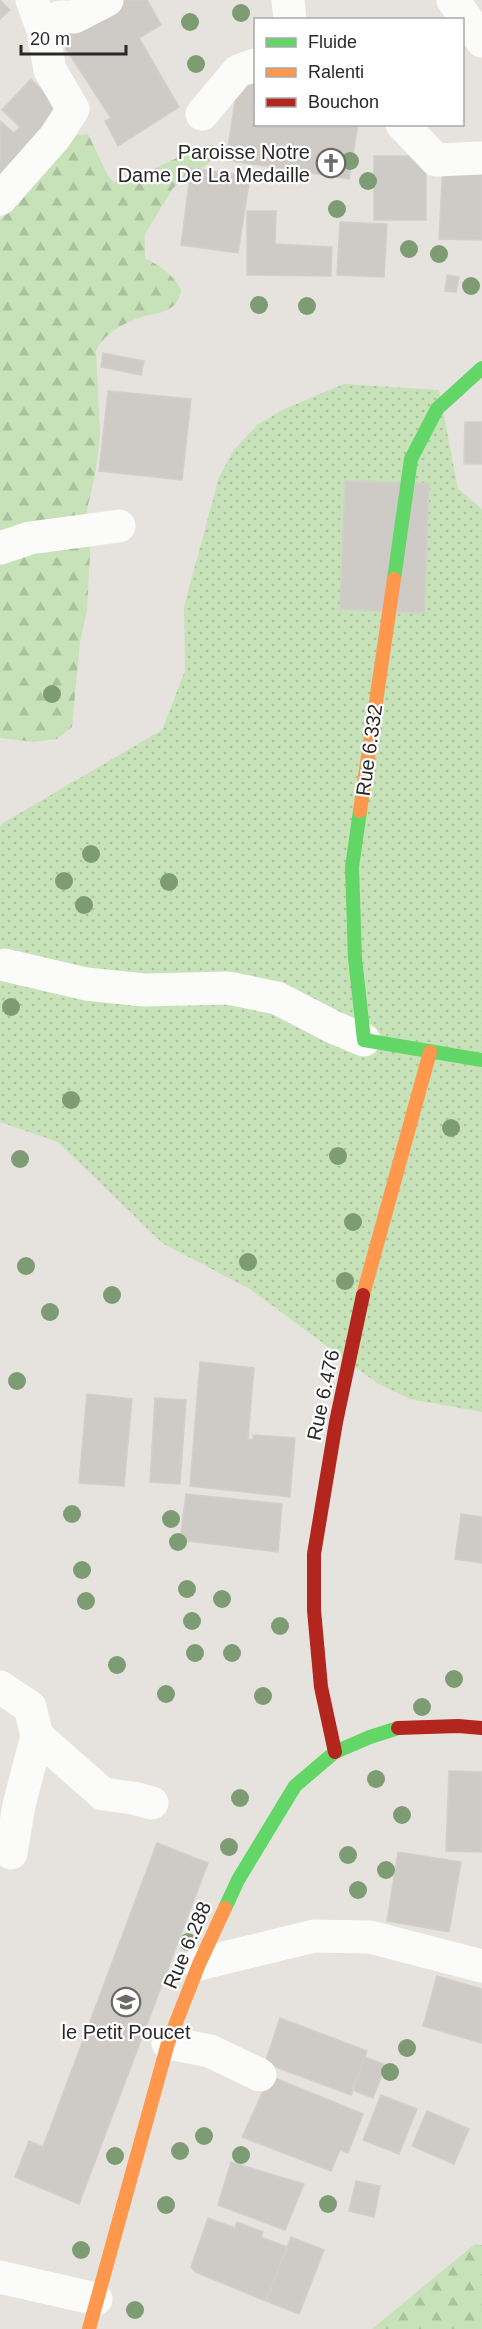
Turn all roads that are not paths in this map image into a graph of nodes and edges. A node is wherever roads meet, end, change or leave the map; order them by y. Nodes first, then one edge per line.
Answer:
1 (106, 0) edge
2 (288, 0) edge
3 (453, 0) edge
4 (37, 15) edge
5 (290, 18) edge
6 (482, 41) edge
7 (254, 65) edge
8 (202, 114) dead end
9 (404, 126) edge
10 (482, 158) edge
11 (0, 199) edge
12 (482, 368) edge
13 (119, 526) dead end
14 (0, 548) edge
15 (5, 965) dead end
16 (364, 1040) junction
17 (430, 1052) junction
18 (482, 1060) edge
19 (0, 1687) edge
20 (482, 1728) edge
21 (37, 1736) junction
22 (335, 1752) junction
23 (152, 1803) dead end
24 (11, 1853) dead end
25 (199, 1964) junction
26 (482, 1966) edge
27 (168, 2043) junction
28 (260, 2075) dead end
29 (0, 2277) edge
30 (93, 2314) edge

1 - 4 street
2 - 5 street
3 - 6 street
4 - 11 street
7 - 8 street
9 - 10 street
12 - 16 street, Rue 6.332
13 - 14 street
15 - 16 street
16 - 17 street
17 - 18 street
17 - 22 street, Rue 6.476
19 - 21 street
20 - 22 street, Rue 6.288
21 - 23 street
21 - 24 street
22 - 25 street, Rue 6.288
25 - 26 street
25 - 27 street, Rue 6.288
27 - 28 street
27 - 30 street, Rue 6.288
29 - 30 street

